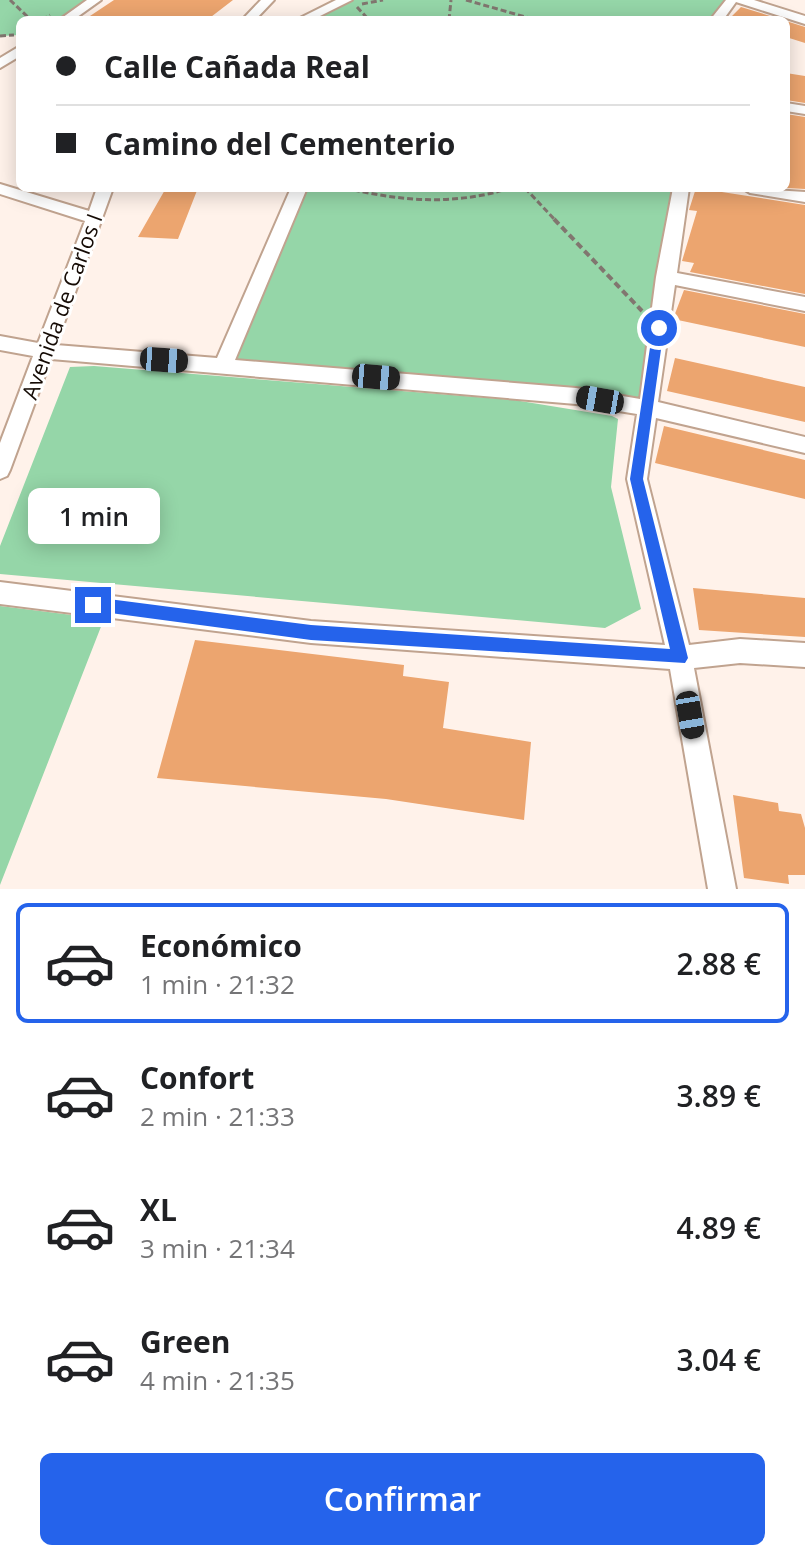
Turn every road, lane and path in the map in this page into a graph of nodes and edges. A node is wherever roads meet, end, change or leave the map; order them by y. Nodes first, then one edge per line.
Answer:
1 (10, 0) edge
2 (95, 0) edge
3 (268, 0) edge
4 (466, 0) edge
5 (732, 0) edge
6 (741, 0) edge
7 (352, 3) edge
8 (27, 16) edge
9 (71, 16) edge
10 (252, 16) edge
11 (314, 16) edge
12 (522, 16) edge
13 (719, 16) edge
14 (805, 20) edge
15 (0, 189) edge
16 (104, 192) edge
17 (297, 192) edge
18 (363, 192) edge
19 (393, 192) edge
20 (494, 192) edge
21 (529, 192) edge
22 (680, 192) edge
23 (774, 192) edge
24 (805, 197) edge
25 (391, 198) junction
26 (94, 218) junction
27 (665, 277) junction
28 (805, 304) edge
29 (659, 328) junction
30 (0, 343) edge
31 (46, 351) junction
32 (223, 365) junction
33 (648, 408) junction
34 (805, 445) edge
35 (0, 470) edge
36 (0, 593) edge
37 (805, 655) edge
38 (680, 658) junction
39 (722, 889) edge

1 - 8 path
2 - 9 street
3 - 10 street
4 - 12 path
5 - 13 street
6 - 14 street
7 - 11 street
15 - 26 street
16 - 26 street, Avenida de Carlos I
17 - 32 street
18 - 25 path
19 - 25 path
20 - 25 path
21 - 29 path
22 - 27 street
23 - 24 street
26 - 31 street, Avenida de Carlos I
27 - 28 street
27 - 29 street
29 - 33 street
30 - 31 street
31 - 32 street
31 - 35 street, Avenida de Carlos I
32 - 33 street
33 - 34 street
33 - 38 street
36 - 38 street
37 - 38 street
38 - 39 street

